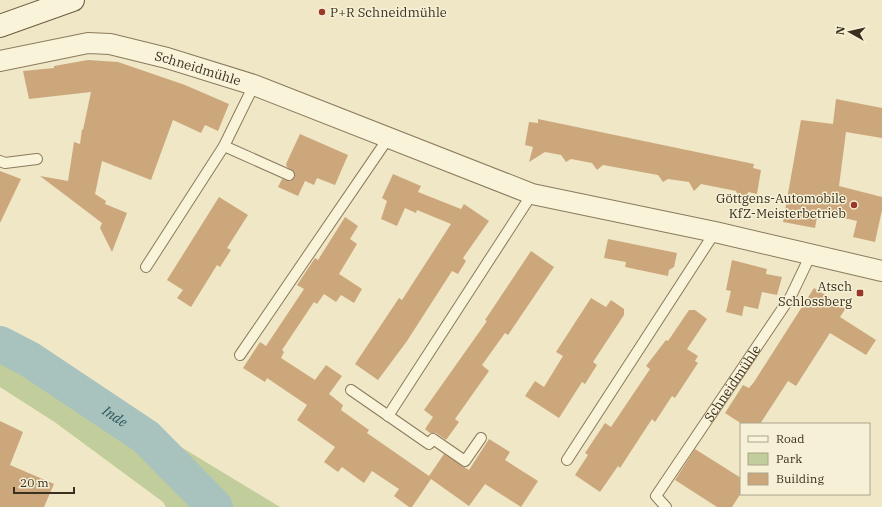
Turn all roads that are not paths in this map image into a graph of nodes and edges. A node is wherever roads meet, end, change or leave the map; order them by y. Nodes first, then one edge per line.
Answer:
1 (74, 0) edge
2 (0, 26) edge
3 (0, 61) edge
4 (254, 85) junction
5 (389, 137) junction
6 (224, 146) junction
7 (37, 159) dead end
8 (0, 161) edge
9 (289, 174) dead end
10 (532, 194) junction
11 (715, 232) junction
12 (811, 254) junction
13 (146, 267) dead end
14 (882, 271) edge
15 (240, 355) dead end
16 (351, 390) dead end
17 (388, 416) junction
18 (481, 438) dead end
19 (567, 460) dead end
20 (666, 507) edge

1 - 2 main road
3 - 4 street, Schneidmühle
4 - 5 street, Schneidmühle
4 - 6 lane
5 - 10 street, Schneidmühle
5 - 15 lane
6 - 9 lane
6 - 13 lane
7 - 8 lane
10 - 11 street, Schneidmühle
10 - 17 lane
11 - 12 street, Schneidmühle
11 - 19 lane
12 - 14 street, Schneidmühle
12 - 20 lane, Schneidmühle
16 - 17 lane
17 - 18 lane

